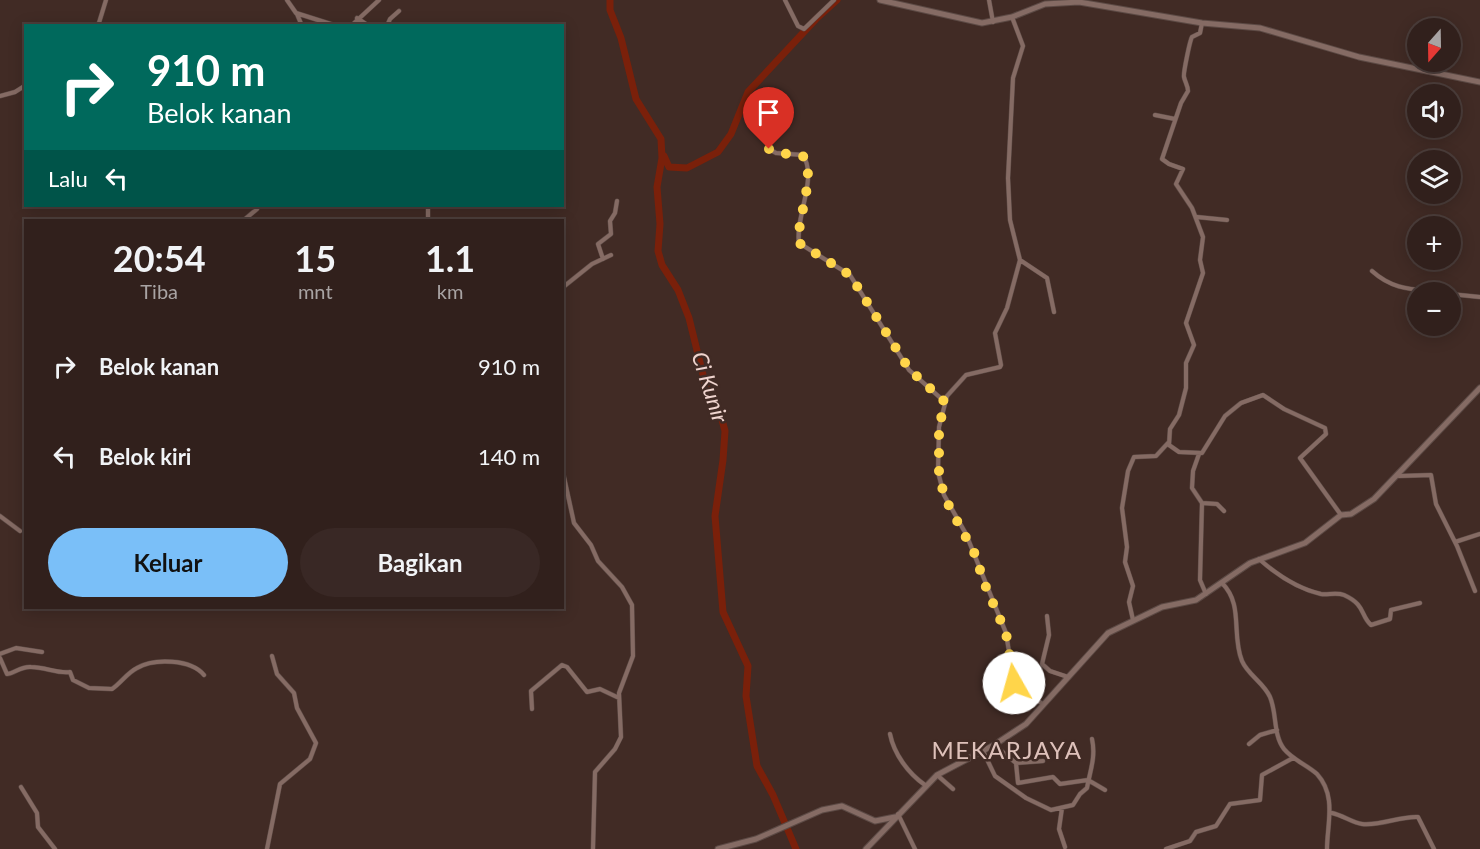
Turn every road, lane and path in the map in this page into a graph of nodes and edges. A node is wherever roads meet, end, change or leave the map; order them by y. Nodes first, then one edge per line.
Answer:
1 (106, 0) edge
2 (287, 0) edge
3 (379, 0) edge
4 (785, 0) edge
5 (834, 0) edge
6 (880, 0) edge
7 (989, 0) edge
8 (1079, 1) edge
9 (399, 11) dead end
10 (296, 14) junction
11 (1012, 17) junction
12 (357, 18) junction
13 (993, 22) junction
14 (1202, 23) junction
15 (99, 24) edge
16 (301, 24) edge
17 (330, 24) edge
18 (352, 24) edge
19 (366, 24) edge
20 (388, 24) edge
21 (1480, 82) edge
22 (24, 86) edge
23 (0, 96) edge
24 (1155, 116) dead end
25 (1175, 119) junction
26 (769, 149) dead end
27 (617, 201) dead end
28 (254, 207) edge
29 (1197, 217) junction
30 (245, 219) edge
31 (1227, 220) dead end
32 (611, 255) dead end
33 (603, 259) junction
34 (1020, 260) junction
35 (1372, 271) dead end
36 (564, 287) edge
37 (1407, 289) edge
38 (1461, 295) edge
39 (1480, 297) edge
40 (1054, 312) dead end
41 (1480, 388) edge
42 (945, 402) junction
43 (1169, 443) junction
44 (1199, 454) junction
45 (1399, 476) junction
46 (564, 477) edge
47 (1202, 503) junction
48 (1224, 511) dead end
49 (1341, 515) junction
50 (0, 516) edge
51 (20, 531) dead end
52 (1480, 534) edge
53 (1455, 542) junction
54 (1259, 559) junction
55 (1222, 583) junction
56 (1475, 591) dead end
57 (1207, 594) junction
58 (1420, 603) dead end
59 (1047, 616) dead end
60 (1133, 620) junction
61 (42, 652) dead end
62 (0, 656) edge
63 (272, 656) dead end
64 (204, 675) dead end
65 (1069, 677) junction
66 (619, 698) junction
67 (1043, 704) junction
68 (532, 709) dead end
69 (1277, 730) junction
70 (890, 734) dead end
71 (1092, 739) dead end
72 (1249, 744) dead end
73 (994, 745) junction
74 (983, 751) junction
75 (1293, 758) junction
76 (1043, 761) dead end
77 (1016, 763) junction
78 (937, 775) junction
79 (1088, 780) junction
80 (925, 785) junction
81 (21, 787) dead end
82 (953, 789) dead end
83 (1106, 790) dead end
84 (1062, 808) junction
85 (1332, 813) junction
86 (897, 815) junction
87 (1065, 847) dead end
88 (55, 849) edge
89 (267, 849) edge
90 (593, 849) edge
91 (718, 849) edge
92 (866, 849) edge
93 (915, 849) edge
94 (1166, 849) edge
95 (1327, 849) edge
96 (1434, 849) edge

1 - 15 street
2 - 10 street
3 - 12 street
4 - 5 street
6 - 13 street
7 - 13 street
8 - 11 street
8 - 14 street
9 - 20 street
10 - 16 street
10 - 17 street
11 - 13 street
11 - 34 street
12 - 18 street
12 - 19 street
14 - 21 street
14 - 25 street
22 - 23 street
24 - 25 street
25 - 29 street
26 - 42 street
27 - 33 street
28 - 30 street
29 - 31 street
29 - 43 street
32 - 33 street
33 - 36 street
34 - 40 street
34 - 42 street
35 - 37 street
38 - 39 street
41 - 45 street
42 - 67 street
43 - 44 street
43 - 60 street
44 - 47 street
44 - 49 street
45 - 49 street
45 - 53 street
46 - 66 street
47 - 48 street
47 - 57 street
49 - 54 street
50 - 51 street
52 - 53 street
53 - 56 street
54 - 55 street
54 - 58 street
55 - 57 street
55 - 69 street
57 - 60 street
59 - 65 street
60 - 65 street
61 - 62 street
62 - 64 street
63 - 89 street
65 - 67 street
66 - 68 street
66 - 90 street
67 - 73 street
69 - 72 street
69 - 75 street
70 - 80 street
71 - 79 street
73 - 74 street
73 - 77 street
74 - 78 street
74 - 84 street
75 - 85 street
75 - 94 street
76 - 77 street
77 - 79 street
78 - 80 street
78 - 82 street
79 - 83 street
79 - 84 street
80 - 86 street
81 - 88 street
84 - 87 street
85 - 95 street
85 - 96 street
86 - 91 street
86 - 92 street
86 - 93 street

